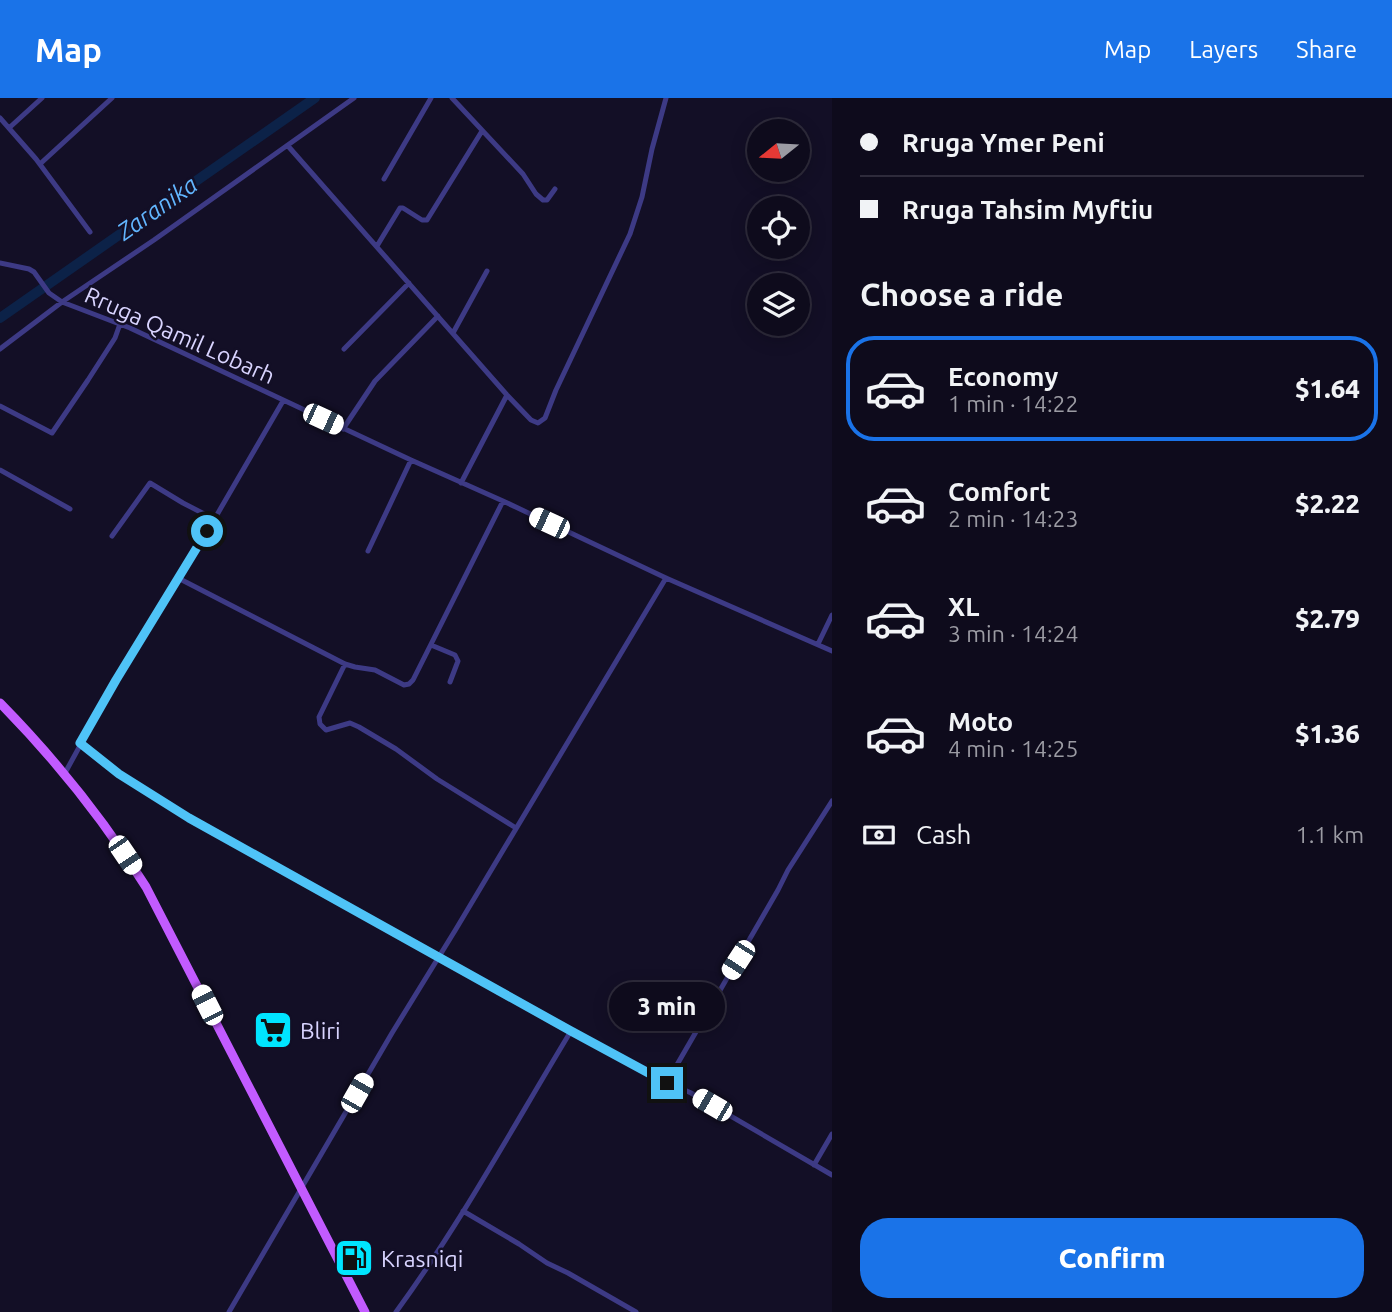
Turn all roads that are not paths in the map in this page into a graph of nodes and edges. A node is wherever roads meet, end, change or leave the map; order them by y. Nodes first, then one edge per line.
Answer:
1 (42, 98) edge
2 (112, 98) edge
3 (355, 98) edge
4 (431, 98) edge
5 (452, 98) edge
6 (666, 98) edge
7 (0, 118) edge
8 (9, 128) junction
9 (482, 131) junction
10 (288, 146) junction
11 (40, 164) junction
12 (384, 178) dead end
13 (555, 189) dead end
14 (90, 232) dead end
15 (377, 246) junction
16 (0, 263) edge
17 (487, 271) dead end
18 (409, 283) junction
19 (62, 302) junction
20 (438, 316) junction
21 (120, 324) junction
22 (453, 333) junction
23 (0, 349) edge
24 (344, 349) dead end
25 (508, 395) junction
26 (283, 401) junction
27 (0, 406) edge
28 (343, 429) junction
29 (411, 460) junction
30 (0, 470) edge
31 (461, 483) junction
32 (503, 501) junction
33 (70, 509) dead end
34 (214, 519) junction
35 (112, 536) dead end
36 (368, 551) dead end
37 (178, 578) junction
38 (666, 578) junction
39 (832, 615) edge
40 (818, 644) junction
41 (431, 645) junction
42 (832, 651) edge
43 (345, 663) junction
44 (450, 682) dead end
45 (0, 702) edge
46 (80, 743) junction
47 (65, 773) junction
48 (832, 801) edge
49 (516, 828) junction
50 (438, 957) junction
51 (571, 1031) junction
52 (667, 1083) junction
53 (832, 1134) edge
54 (814, 1165) junction
55 (832, 1175) edge
56 (302, 1189) junction
57 (463, 1211) junction
58 (229, 1312) edge
59 (365, 1312) edge
60 (396, 1312) edge
61 (636, 1312) edge

1 - 8 street
2 - 11 street
3 - 10 street
4 - 12 street
5 - 9 street
6 - 25 street
7 - 8 street
8 - 11 street
9 - 13 street
9 - 15 street
10 - 15 street
10 - 19 street
11 - 14 street
15 - 18 street
16 - 19 street, Rruga Qamil Lobarh
17 - 22 street
18 - 20 street
18 - 24 street
19 - 21 street, Rruga Qamil Lobarh
19 - 23 street
20 - 22 street
20 - 28 street
21 - 26 street, Rruga Qamil Lobarh
21 - 27 street
22 - 25 street
25 - 31 street
26 - 28 street, Rruga Qamil Lobarh
26 - 34 street
28 - 29 street, Rruga Qamil Lobarh
29 - 31 street, Rruga Qamil Lobarh
29 - 36 street
30 - 33 street
31 - 32 street, Rruga Qamil Lobarh
32 - 38 street, Rruga Qamil Lobarh
32 - 41 street
34 - 35 street
34 - 37 street
37 - 43 street
37 - 46 street
38 - 40 street, Rruga Qamil Lobarh
38 - 49 street
39 - 40 street
40 - 42 street, Rruga Qamil Lobarh
41 - 43 street
41 - 44 street
43 - 49 street
45 - 47 main road
46 - 47 street
46 - 50 street
47 - 56 main road
48 - 52 street
49 - 50 street
50 - 51 street
50 - 56 street
51 - 52 street
51 - 57 street
52 - 54 street
53 - 54 street
54 - 55 street
56 - 58 street
56 - 59 main road
57 - 60 street
57 - 61 street

